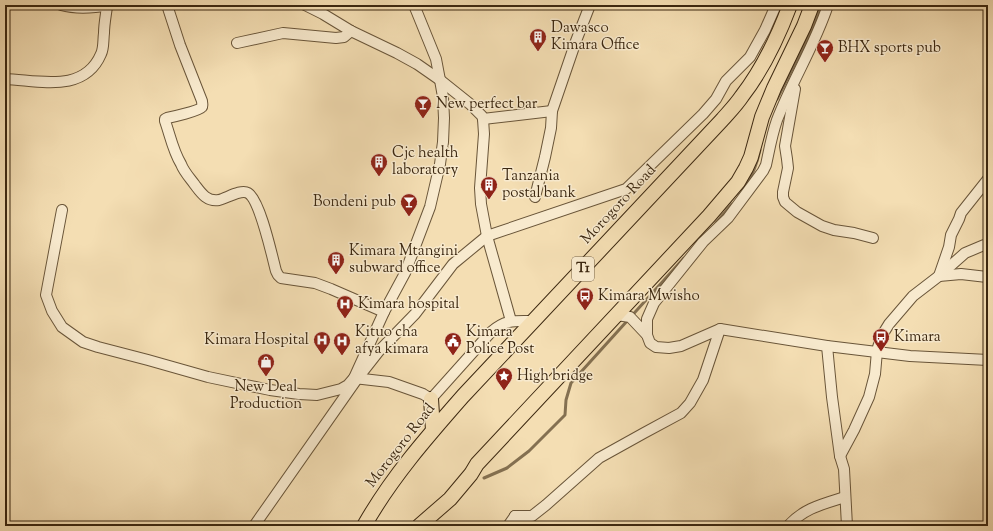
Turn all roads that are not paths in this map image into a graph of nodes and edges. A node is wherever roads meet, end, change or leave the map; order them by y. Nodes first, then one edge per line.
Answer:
1 (61, 5) edge
2 (108, 5) edge
3 (167, 5) edge
4 (305, 5) edge
5 (414, 5) edge
6 (590, 5) edge
7 (776, 5) edge
8 (790, 5) edge
9 (812, 5) edge
10 (828, 5) edge
11 (351, 31) junction
12 (237, 43) dead end
13 (798, 71) junction
14 (5, 79) edge
15 (440, 80) junction
16 (552, 112) junction
17 (483, 119) junction
18 (988, 179) edge
19 (535, 197) dead end
20 (62, 210) dead end
21 (487, 236) junction
22 (873, 238) dead end
23 (988, 244) edge
24 (939, 276) junction
25 (987, 277) edge
26 (384, 312) junction
27 (617, 315) junction
28 (511, 321) junction
29 (533, 321) junction
30 (720, 329) junction
31 (647, 335) junction
32 (827, 346) junction
33 (877, 351) junction
34 (988, 360) edge
35 (356, 378) junction
36 (432, 399) junction
37 (433, 430) junction
38 (840, 456) junction
39 (845, 497) junction
40 (515, 516) junction
41 (254, 526) edge
42 (364, 526) edge
43 (419, 526) edge
44 (508, 526) edge
45 (524, 526) edge
46 (788, 526) edge
47 (847, 526) edge

1 - 2 street
2 - 14 street
3 - 26 street
4 - 11 street
5 - 15 street
6 - 16 street
7 - 21 street
8 - 29 highway, Morogoro Road / T1
9 - 27 highway
10 - 13 street
11 - 12 street
11 - 15 street
13 - 22 street
13 - 31 street
15 - 17 street
15 - 26 street
16 - 17 street
16 - 19 street
17 - 21 street
18 - 24 street
20 - 35 street
21 - 28 street
21 - 35 street
23 - 24 street
24 - 25 street
24 - 33 street
26 - 35 street
27 - 31 street
27 - 43 highway
28 - 29 street
28 - 36 street
29 - 37 highway, Morogoro Road / T1
30 - 31 street
30 - 32 street
30 - 40 street
32 - 33 street
32 - 38 street
33 - 34 street
33 - 38 street
35 - 36 street
35 - 41 street
36 - 37 highway
37 - 42 highway, Morogoro Road / T1
38 - 39 street
39 - 46 street
39 - 47 street
40 - 44 street
40 - 45 street

